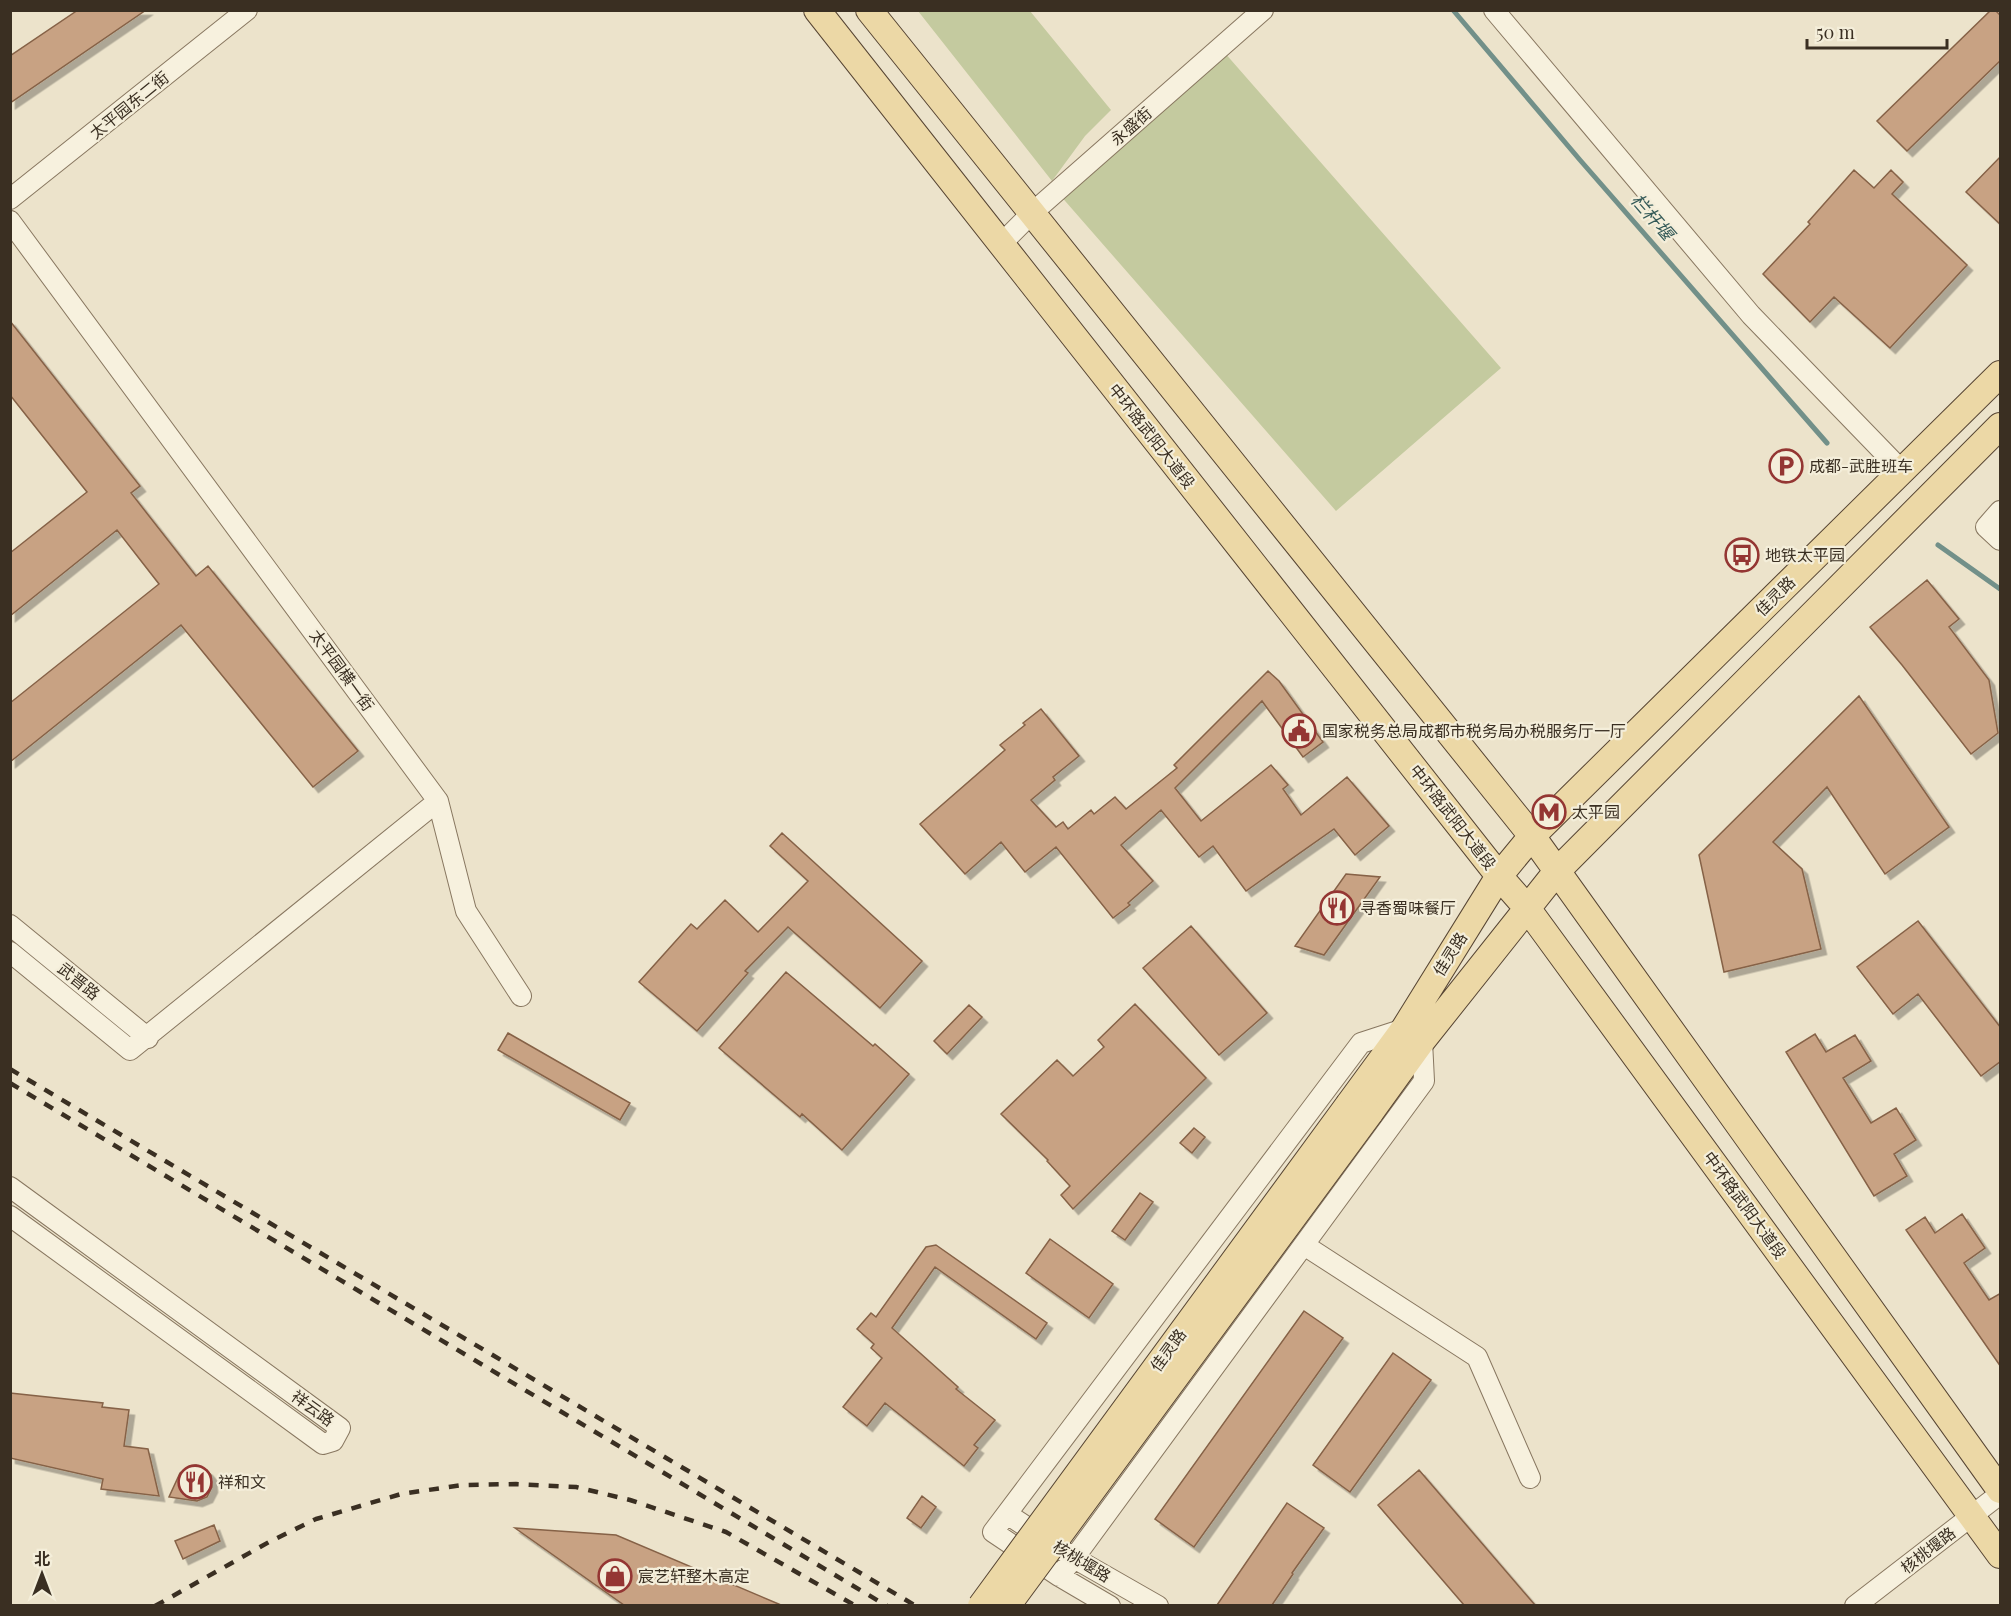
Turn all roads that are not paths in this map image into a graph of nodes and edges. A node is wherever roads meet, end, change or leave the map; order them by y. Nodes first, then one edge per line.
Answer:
1 (247, 10) edge
2 (817, 10) edge
3 (869, 10) edge
4 (1263, 10) edge
5 (1494, 10) edge
6 (10, 200) edge
7 (1032, 213) junction
8 (10, 221) edge
9 (1001, 244) junction
10 (2001, 374) edge
11 (2001, 426) edge
12 (1902, 471) junction
13 (2001, 511) edge
14 (2001, 540) edge
15 (438, 801) junction
16 (1532, 836) junction
17 (1557, 871) junction
18 (1498, 876) junction
19 (1527, 908) junction
20 (10, 925) edge
21 (10, 952) edge
22 (521, 996) dead end
23 (1413, 1035) junction
24 (148, 1038) junction
25 (1359, 1108) junction
26 (10, 1187) edge
27 (10, 1216) edge
28 (1304, 1245) junction
29 (1530, 1478) dead end
30 (2001, 1492) edge
31 (1007, 1514) junction
32 (1972, 1515) junction
33 (2001, 1555) edge
34 (1074, 1558) junction
35 (1059, 1576) junction
36 (981, 1605) edge
37 (1007, 1605) edge
38 (1110, 1605) edge
39 (1158, 1605) edge
40 (1855, 1605) edge

1 - 6 street, 太平园东二街
2 - 9 main road, 中环路武阳大道段
3 - 7 main road
4 - 7 street, 永盛街
5 - 12 street
7 - 9 street, 永盛街
7 - 16 main road
8 - 15 street, 太平园横一街
9 - 18 main road, 中环路武阳大道段
10 - 12 main road, 佳灵路
11 - 17 main road, 佳灵路
12 - 16 main road, 佳灵路
13 - 14 street
15 - 22 street
15 - 24 street
16 - 17 main road
16 - 18 main road, 佳灵路
17 - 19 main road, 佳灵路
17 - 30 main road
18 - 19 main road, 中环路武阳大道段
18 - 23 main road, 佳灵路
19 - 23 main road, 佳灵路
19 - 32 main road, 中环路武阳大道段
20 - 24 street, 武晋路
21 - 24 street, 武晋路
23 - 25 main road, 佳灵路
23 - 28 street
23 - 31 street
25 - 36 main road, 佳灵路, bridge
25 - 37 main road, 佳灵路, bridge
26 - 27 street, 祥云路
28 - 29 street
28 - 34 street
30 - 32 street, 核桃堰路
31 - 34 street, 核桃堰路
31 - 35 street
32 - 33 main road, 中环路武阳大道段
32 - 40 street, 核桃堰路
34 - 35 street
34 - 39 street, 核桃堰路
35 - 38 street

